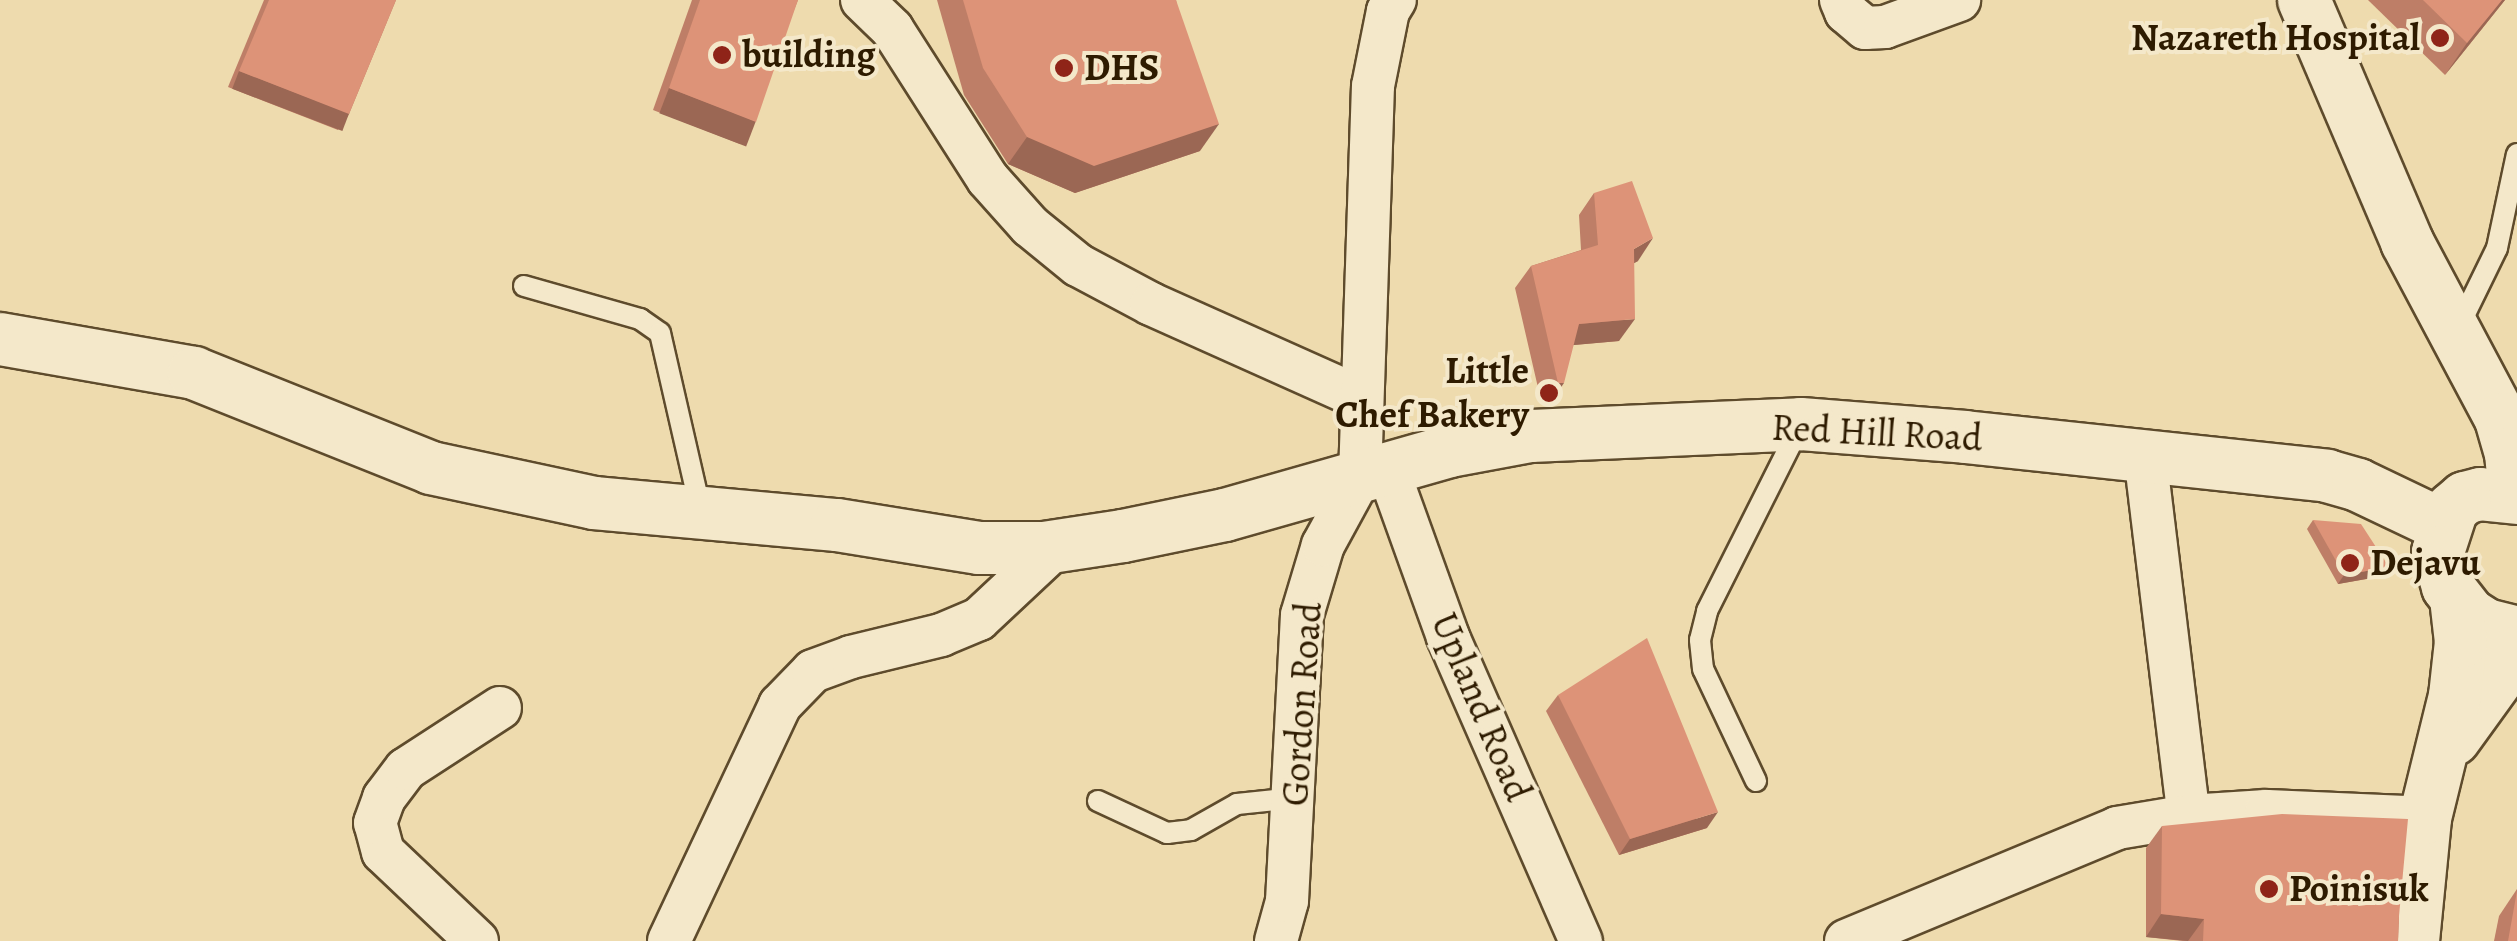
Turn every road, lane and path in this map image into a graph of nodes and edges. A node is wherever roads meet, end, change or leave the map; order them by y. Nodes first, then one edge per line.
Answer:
1 (862, 0) edge
2 (1395, 0) edge
3 (1841, 0) edge
4 (1959, 0) edge
5 (2304, 0) edge
6 (2517, 154) edge
7 (524, 286) dead end
8 (2455, 332) junction
9 (0, 338) edge
10 (1362, 398) junction
11 (1801, 424) junction
12 (2145, 455) junction
13 (1374, 473) junction
14 (2516, 497) edge
15 (701, 514) junction
16 (2444, 526) junction
17 (1056, 547) junction
18 (2456, 598) junction
19 (2517, 633) edge
20 (2517, 652) edge
21 (500, 708) dead end
22 (2442, 757) junction
23 (1756, 781) dead end
24 (1295, 798) junction
25 (1098, 801) dead end
26 (2190, 816) junction
27 (2425, 818) junction
28 (477, 941) edge
29 (669, 941) edge
30 (1276, 941) edge
31 (1581, 941) edge
32 (1846, 941) edge
33 (2413, 941) edge

1 - 10 street
2 - 10 street
3 - 4 street
5 - 8 street
6 - 8 lane
7 - 15 lane
8 - 14 street
9 - 15 street, Red Hill Road
10 - 13 street
11 - 12 street, Red Hill Road
11 - 13 street, Red Hill Road
11 - 23 lane
12 - 16 street, Red Hill Road
12 - 26 street
13 - 17 street, Red Hill Road
13 - 24 street, Gordon Road
13 - 31 street, Upland Road
14 - 16 street
15 - 17 street, Red Hill Road
16 - 18 street
17 - 29 street
18 - 19 street
18 - 22 street
20 - 22 street
21 - 28 street
22 - 27 street
24 - 25 lane
24 - 30 street, Gordon Road
26 - 27 street
26 - 32 street
27 - 33 street

